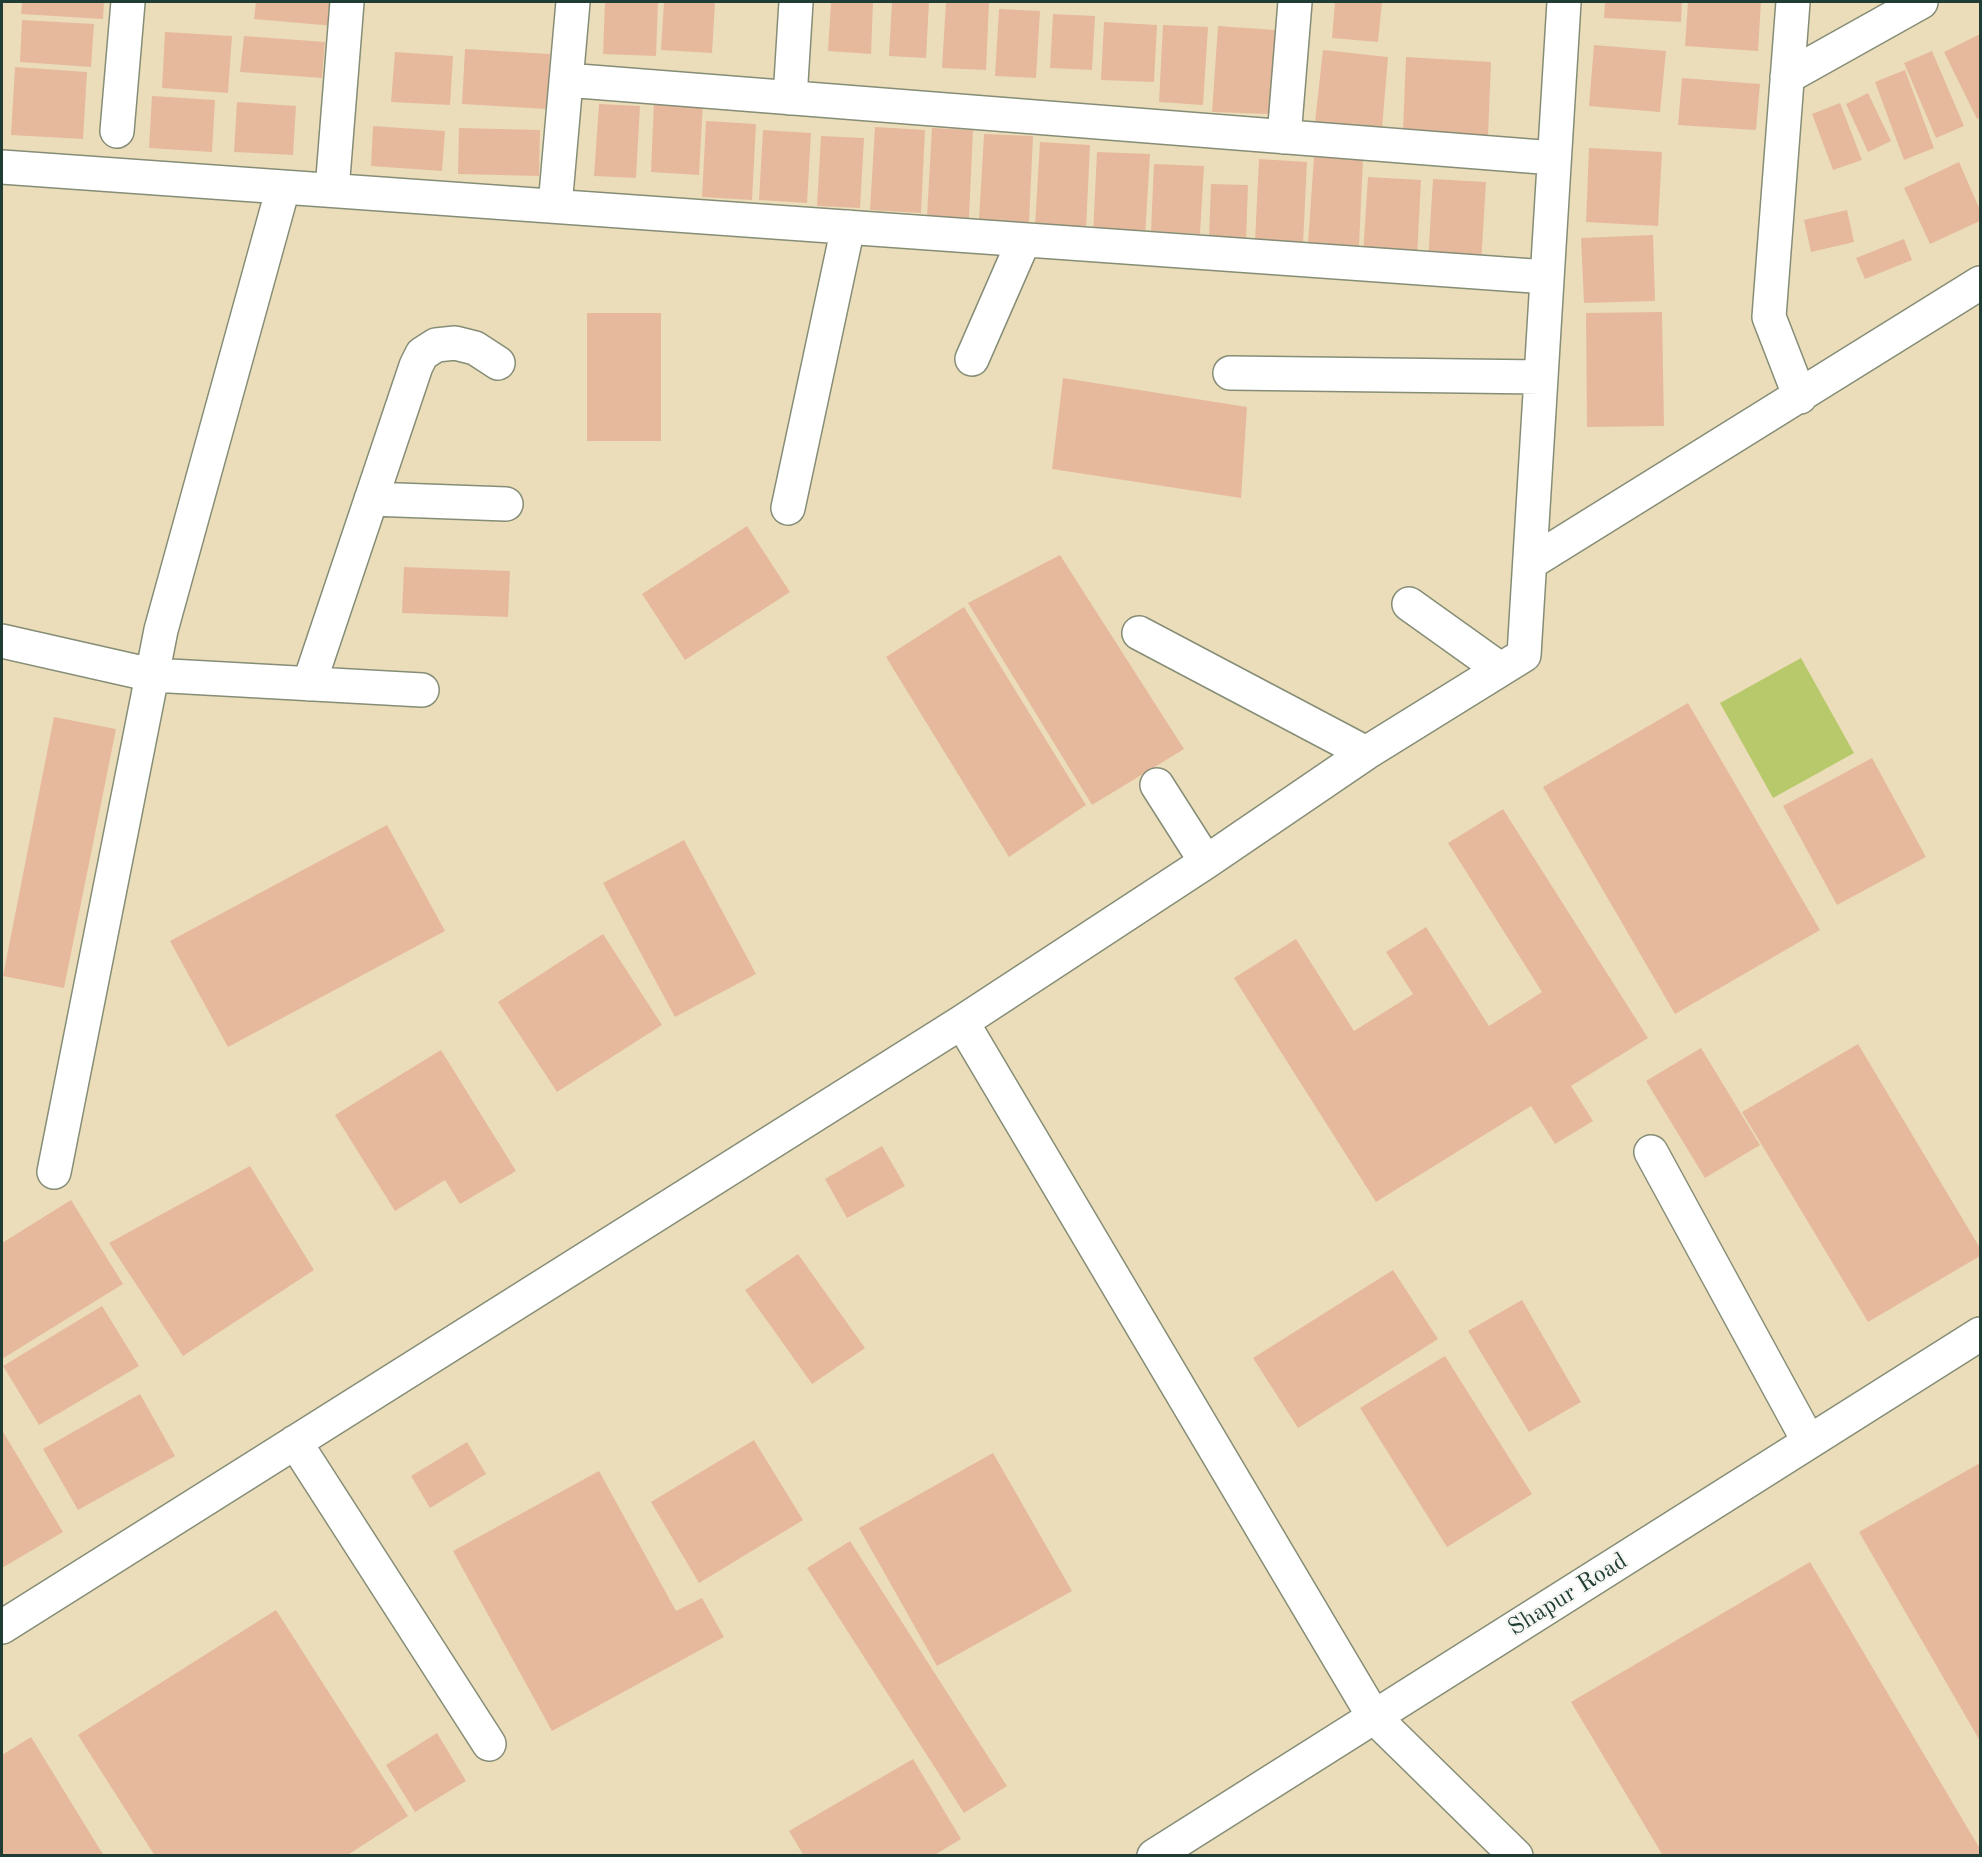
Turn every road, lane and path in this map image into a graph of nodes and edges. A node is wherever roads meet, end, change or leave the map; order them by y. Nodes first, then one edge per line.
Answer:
1 (128, 2) edge
2 (347, 2) edge
3 (573, 2) edge
4 (796, 2) edge
5 (1294, 2) edge
6 (1564, 2) edge
7 (1793, 2) edge
8 (1921, 2) edge
9 (1787, 77) junction
10 (566, 80) junction
11 (790, 98) junction
12 (117, 131) dead end
13 (1284, 137) junction
14 (1554, 158) junction
15 (2, 167) edge
16 (283, 188) junction
17 (332, 190) junction
18 (555, 206) junction
19 (848, 227) junction
20 (1024, 240) junction
21 (1547, 277) junction
22 (1980, 283) edge
23 (972, 359) dead end
24 (498, 363) dead end
25 (1230, 373) dead end
26 (1541, 376) junction
27 (1800, 397) junction
28 (371, 499) junction
29 (506, 504) dead end
30 (788, 508) dead end
31 (1530, 563) junction
32 (1409, 604) dead end
33 (1139, 633) dead end
34 (2, 641) edge
35 (1500, 669) junction
36 (309, 684) junction
37 (150, 687) junction
38 (422, 690) dead end
39 (1366, 753) junction
40 (1157, 785) dead end
41 (1206, 862) junction
42 (962, 1022) junction
43 (1651, 1152) dead end
44 (54, 1172) dead end
45 (1980, 1334) edge
46 (295, 1442) junction
47 (1809, 1442) junction
48 (2, 1627) edge
49 (1374, 1717) junction
50 (489, 1744) dead end
51 (1154, 1856) edge
52 (1516, 1856) edge

1 - 12 street
2 - 17 street
3 - 10 street
4 - 11 street
5 - 13 street
6 - 14 street
7 - 9 street
8 - 9 street
9 - 27 street
10 - 11 street
10 - 18 street
11 - 13 street
13 - 14 street
14 - 21 street
15 - 16 street
16 - 17 street
16 - 37 street
17 - 18 street
18 - 19 street
19 - 20 street
19 - 30 street
20 - 21 street
20 - 23 street
21 - 26 street
22 - 27 street
24 - 28 street
25 - 26 street
26 - 31 street
27 - 31 street
28 - 29 street
28 - 36 street
31 - 35 street
32 - 35 street
33 - 39 street
34 - 37 street
35 - 39 street
36 - 37 street
36 - 38 street
37 - 44 street
39 - 41 street
40 - 41 street
41 - 42 street
42 - 46 street
42 - 49 street
43 - 47 street
45 - 47 street, Shapur Road
46 - 48 street
46 - 50 street
47 - 49 street, Shapur Road
49 - 51 street, Shapur Road
49 - 52 street

